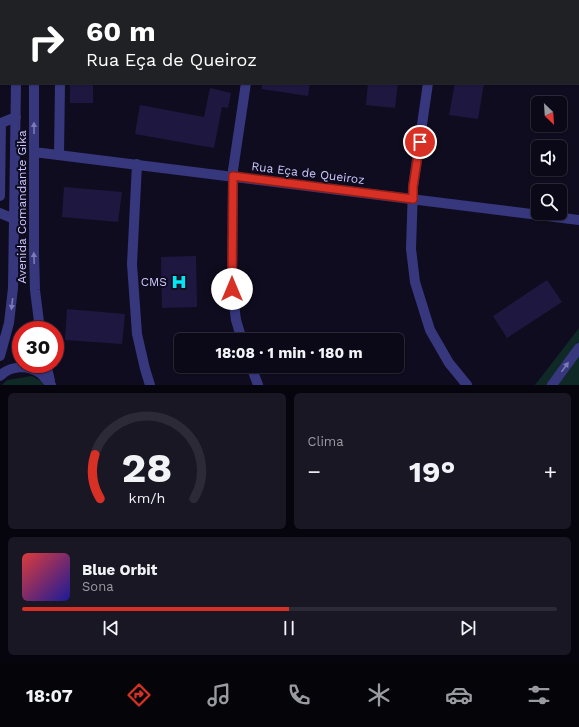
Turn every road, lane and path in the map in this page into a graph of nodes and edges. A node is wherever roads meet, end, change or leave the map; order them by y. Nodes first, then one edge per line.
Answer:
1 (16, 84) edge
2 (34, 84) edge
3 (60, 84) edge
4 (246, 84) edge
5 (428, 84) edge
6 (16, 117) junction
7 (34, 152) junction
8 (60, 155) junction
9 (137, 164) junction
10 (233, 176) junction
11 (0, 196) edge
12 (413, 199) junction
13 (0, 213) edge
14 (14, 219) junction
15 (579, 220) edge
16 (39, 321) edge
17 (240, 333) edge
18 (579, 348) edge
19 (0, 356) edge
20 (48, 373) edge
21 (254, 373) edge
22 (0, 376) edge
23 (51, 385) edge
24 (150, 385) edge
25 (258, 385) edge
26 (467, 385) edge
27 (552, 385) edge

1 - 6 street, Avenida Comandante Gika
7 -> 2 street, Avenida Comandante Gika
3 - 8 street
4 - 10 street
5 - 12 street
6 - 11 street
6 - 14 street, Avenida Comandante Gika
7 - 8 street, Rua Eça de Queiroz
16 -> 7 street, Avenida Comandante Gika
8 - 9 street, Rua Eça de Queiroz
9 - 10 street, Rua Eça de Queiroz
9 - 24 street
10 - 12 street, Rua Eça de Queiroz
10 - 17 street
12 - 15 street, Rua Eça de Queiroz
12 - 26 street
13 - 14 street
14 -> 19 street, Avenida Comandante Gika
27 -> 18 street
20 - 23 street
21 - 25 street
22 - 23 street

